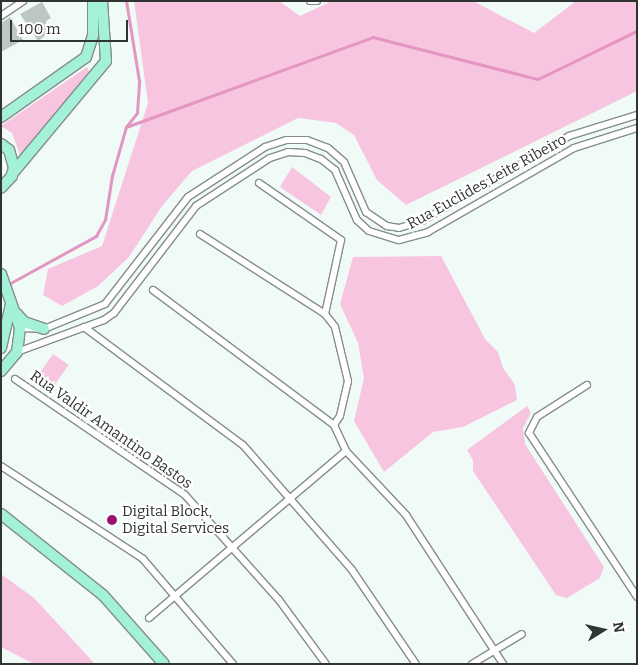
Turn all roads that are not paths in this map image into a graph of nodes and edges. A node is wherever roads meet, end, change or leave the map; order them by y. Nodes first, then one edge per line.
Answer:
1 (23, 1) edge
2 (93, 1) edge
3 (102, 1) edge
4 (1, 16) edge
5 (637, 115) edge
6 (1, 117) edge
7 (637, 128) edge
8 (1, 144) edge
9 (12, 174) junction
10 (260, 184) dead end
11 (1, 188) edge
12 (178, 210) junction
13 (188, 217) junction
14 (200, 234) dead end
15 (2, 275) edge
16 (153, 290) dead end
17 (10, 301) junction
18 (89, 312) junction
19 (16, 314) junction
20 (325, 314) junction
21 (70, 319) junction
22 (94, 324) junction
23 (84, 327) junction
24 (20, 328) junction
25 (44, 329) junction
26 (6, 331) junction
27 (74, 331) junction
28 (2, 347) edge
29 (17, 352) junction
30 (1, 372) edge
31 (15, 379) dead end
32 (587, 385) dead end
33 (334, 425) junction
34 (346, 451) junction
35 (1, 466) edge
36 (291, 497) junction
37 (1, 514) edge
38 (233, 547) junction
39 (176, 595) junction
40 (637, 597) edge
41 (149, 618) dead end
42 (522, 634) dead end
43 (494, 650) junction
44 (164, 664) edge
45 (233, 664) edge
46 (326, 664) edge
47 (416, 664) edge
48 (472, 664) edge
49 (503, 664) edge

1 - 4 street
2 - 6 main road
3 - 9 main road
5 - 12 street, Rua Euclides Leite Ribeiro
7 - 13 street, Rua Euclides Leite Ribeiro
8 - 9 main road
9 - 11 main road
10 - 20 street
12 - 13 street
12 - 18 street, Rua Euclides Leite Ribeiro
13 - 22 street, Rua Euclides Leite Ribeiro
14 - 20 street
15 - 17 main road
16 - 33 street
17 - 19 main road
17 - 26 main road
18 - 21 street, Rua Euclides Leite Ribeiro
18 - 22 street
19 - 24 main road
19 - 25 main road
20 - 33 street
21 - 25 street, Rua Euclides Leite Ribeiro
21 - 27 street
22 - 23 street, Rua Euclides Leite Ribeiro
23 - 27 street, Rua Euclides Leite Ribeiro
23 - 36 street
24 - 25 street, Rua Euclides Leite Ribeiro
24 - 26 main road
24 - 29 main road
26 - 28 main road
27 - 29 street, Rua Euclides Leite Ribeiro
28 - 29 main road
29 - 30 main road
31 - 38 street, Rua Valdir Amantino Bastos
32 - 40 street
33 - 34 street
34 - 36 street
34 - 43 street
35 - 39 street
36 - 38 street
36 - 47 street
37 - 44 main road
38 - 39 street
38 - 46 street, Rua Valdir Amantino Bastos
39 - 41 street
39 - 45 street
42 - 43 street
43 - 48 street
43 - 49 street

